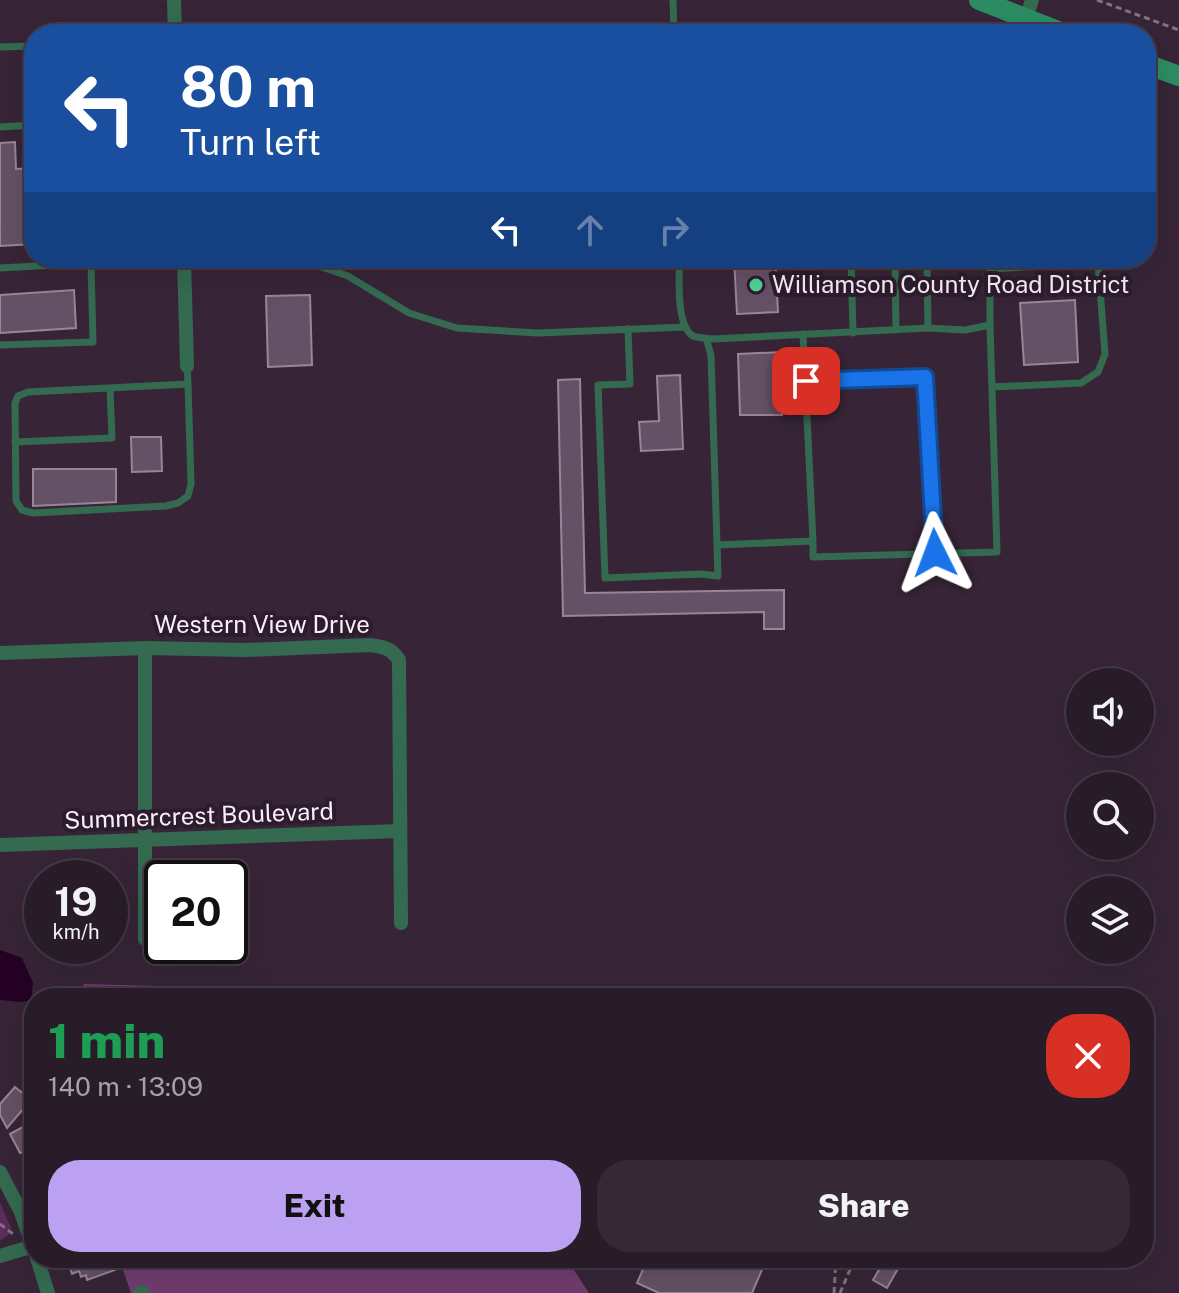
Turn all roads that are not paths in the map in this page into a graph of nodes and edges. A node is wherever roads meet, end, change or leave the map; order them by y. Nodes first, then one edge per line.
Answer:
1 (174, 0) edge
2 (673, 0) edge
3 (979, 0) edge
4 (1026, 18) edge
5 (175, 24) edge
6 (674, 24) edge
7 (24, 46) edge
8 (0, 47) edge
9 (1156, 68) edge
10 (1179, 76) edge
11 (24, 126) edge
12 (0, 127) edge
13 (24, 267) edge
14 (0, 268) edge
15 (91, 268) edge
16 (184, 268) edge
17 (325, 268) edge
18 (679, 268) edge
19 (851, 268) edge
20 (895, 268) edge
21 (927, 268) edge
22 (1008, 268) edge
23 (1098, 268) edge
24 (990, 269) joint
25 (990, 325) junction
26 (685, 327) junction
27 (928, 328) junction
28 (628, 329) junction
29 (896, 330) junction
30 (853, 333) junction
31 (803, 334) junction
32 (706, 338) junction
33 (0, 345) edge
34 (187, 366) joint
35 (806, 381) junction
36 (188, 384) junction
37 (992, 387) junction
38 (110, 388) junction
39 (15, 442) junction
40 (813, 541) junction
41 (717, 545) junction
42 (935, 553) junction
43 (145, 648) junction
44 (0, 653) edge
45 (399, 831) junction
46 (145, 840) junction
47 (0, 845) edge
48 (145, 860) edge
49 (401, 923) dead end
50 (0, 1172) edge
51 (24, 1221) edge
52 (24, 1250) edge
53 (0, 1256) edge
54 (40, 1268) edge
55 (48, 1293) edge

1 - 5 street
2 - 6 lane
3 - 4 main road
7 - 8 lane
9 - 10 main road
11 - 12 lane
13 - 14 lane
15 - 33 lane
16 - 34 street
17 - 28 lane
18 - 26 lane
19 - 30 lane
20 - 29 lane
21 - 27 lane
22 - 24 lane
23 - 37 lane
24 - 25 lane
25 - 27 lane
25 - 37 lane
26 - 28 lane
26 - 32 lane
27 - 29 lane
28 - 41 lane
29 - 30 lane
30 - 31 lane
31 - 32 lane
31 - 35 lane
32 - 41 lane
34 - 36 lane
35 - 40 lane
35 - 42 lane
36 - 38 lane
36 - 39 lane
37 - 42 lane
38 - 39 lane
38 - 39 lane
40 - 41 lane
40 - 42 lane
43 - 44 street, Western View Drive
43 - 45 street, Western View Drive
43 - 46 street
45 - 46 street, Summercrest Boulevard
45 - 49 street, Western View Drive
46 - 47 street, Summercrest Boulevard
46 - 48 street
50 - 51 street
52 - 53 street
54 - 55 street

